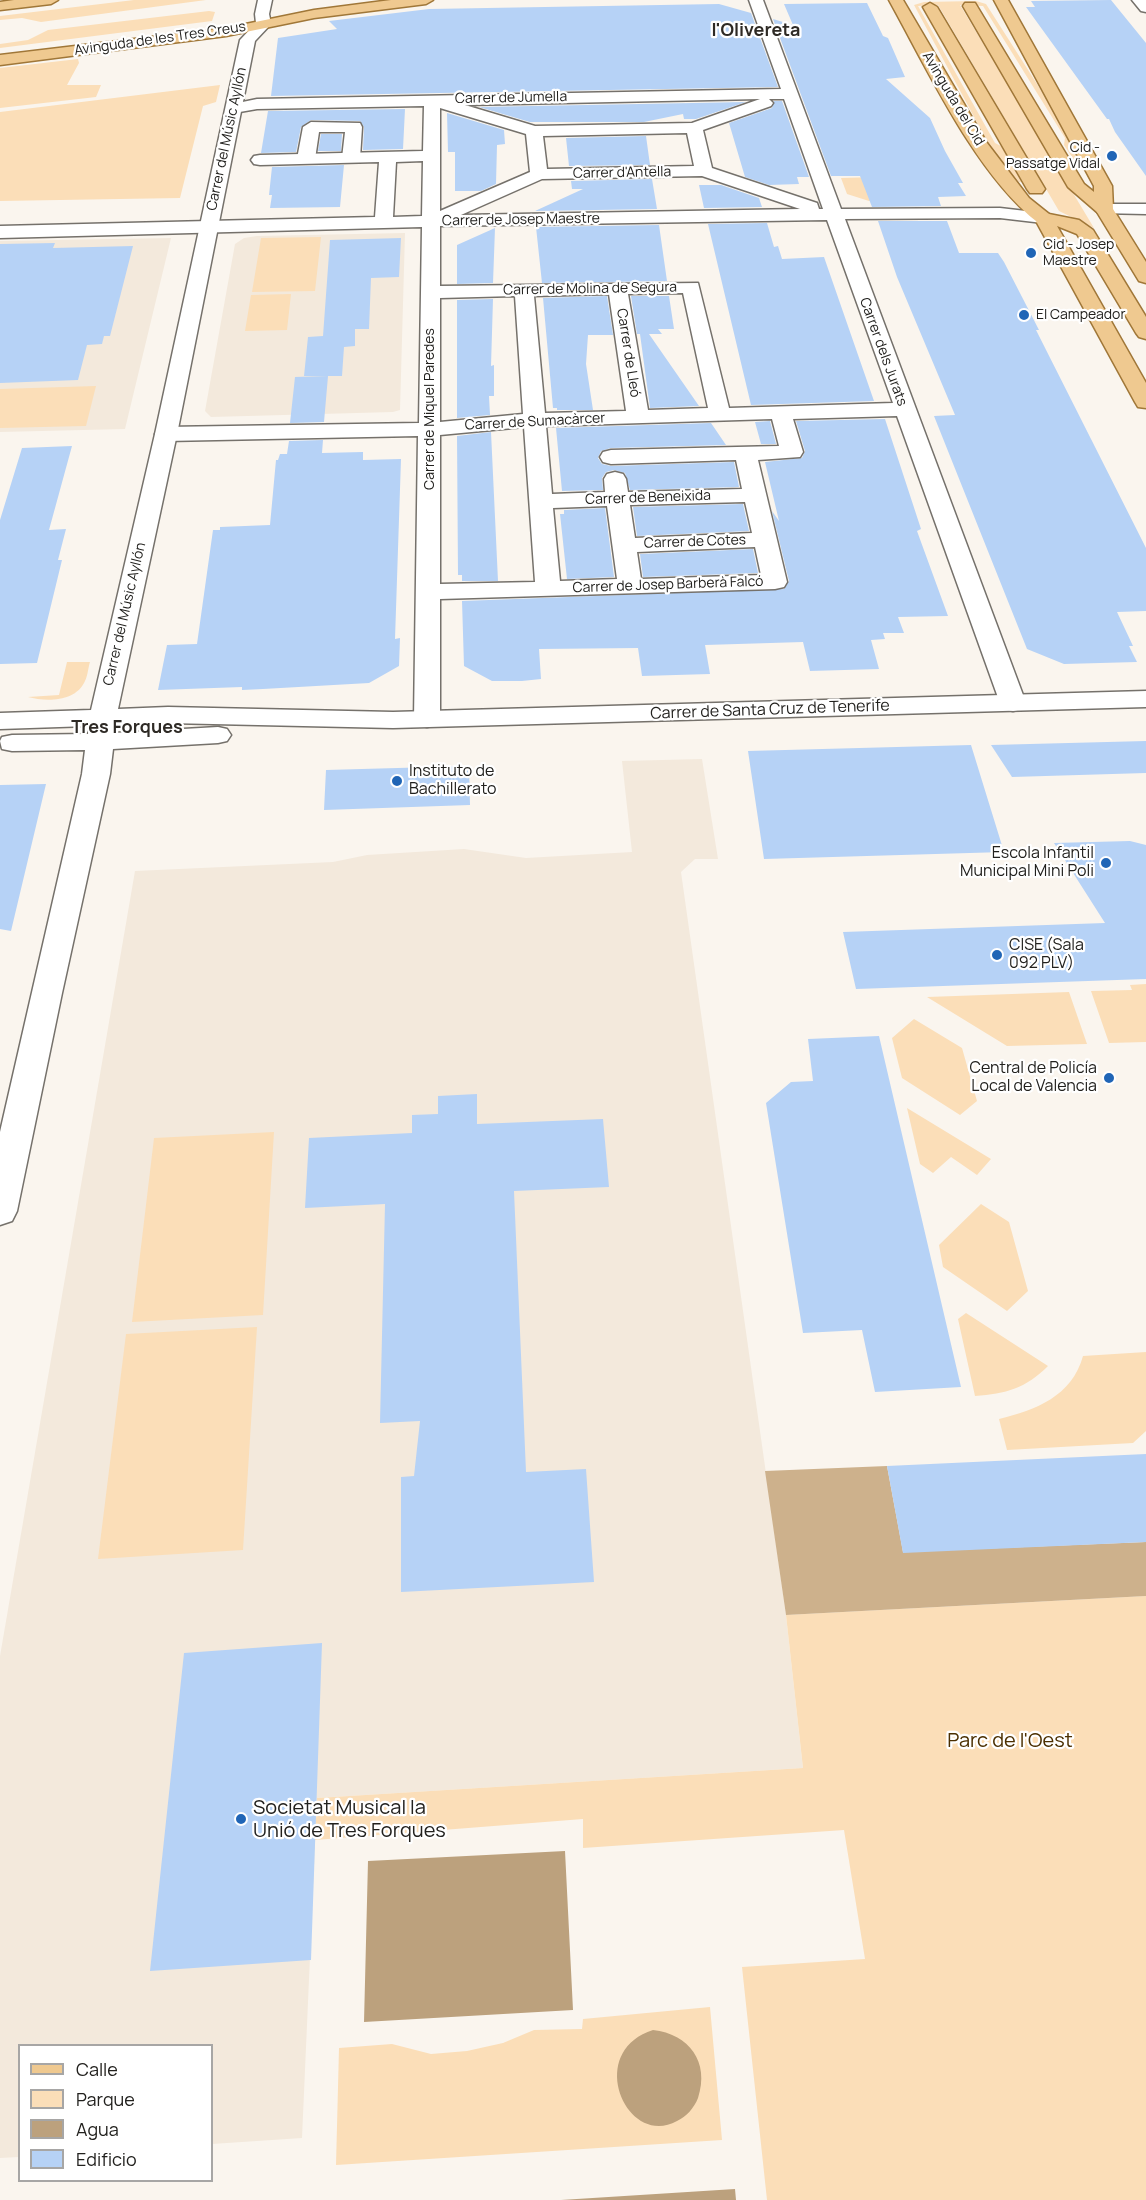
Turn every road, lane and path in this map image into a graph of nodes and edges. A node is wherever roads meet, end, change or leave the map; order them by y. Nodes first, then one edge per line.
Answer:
1 (51, 0) edge
2 (426, 0) edge
3 (756, 0) edge
4 (896, 0) edge
5 (1001, 0) edge
6 (1139, 0) edge
7 (0, 6) edge
8 (970, 6) dead end
9 (930, 7) dead end
10 (1146, 8) edge
11 (265, 12) edge
12 (0, 60) edge
13 (789, 94) junction
14 (432, 100) junction
15 (234, 108) junction
16 (693, 128) junction
17 (534, 131) junction
18 (432, 156) junction
19 (388, 157) junction
20 (351, 158) junction
21 (306, 159) junction
22 (260, 160) dead end
23 (705, 171) junction
24 (539, 174) junction
25 (1104, 209) junction
26 (1146, 209) edge
27 (833, 214) junction
28 (1043, 218) junction
29 (431, 221) junction
30 (384, 223) junction
31 (208, 228) junction
32 (0, 232) edge
33 (1146, 277) edge
34 (618, 289) junction
35 (524, 290) junction
36 (431, 292) junction
37 (1146, 333) edge
38 (1146, 402) edge
39 (904, 409) junction
40 (781, 413) junction
41 (720, 415) junction
42 (638, 417) junction
43 (606, 418) junction
44 (534, 420) junction
45 (431, 429) junction
46 (166, 434) junction
47 (745, 453) junction
48 (611, 457) junction
49 (755, 495) junction
50 (618, 499) junction
51 (541, 501) junction
52 (765, 540) junction
53 (624, 545) junction
54 (630, 586) junction
55 (548, 588) junction
56 (428, 592) junction
57 (1146, 699) edge
58 (1013, 703) junction
59 (427, 719) junction
60 (0, 721) edge
61 (102, 730) junction
62 (0, 743) edge
63 (0, 1211) edge

1 - 7 main road
2 - 11 main road, Avinguda de les Tres Creus
3 - 13 street, Carrer dels Jurats
4 - 28 main road, Avinguda del Cid
5 - 25 main road
6 - 10 street
8 - 25 main road
9 - 28 main road, Avinguda del Cid
11 - 12 main road, Avinguda de les Tres Creus
11 - 15 street, Carrer del Músic Ayllón
13 - 14 street, Carrer de Jumella
13 - 16 street
13 - 27 street, Carrer dels Jurats
14 - 15 street, Carrer de Jumella
14 - 17 street
14 - 18 street, Carrer de Miquel Paredes
15 - 31 street, Carrer del Músic Ayllón
16 - 17 street
16 - 23 street
17 - 24 street
18 - 19 street
18 - 29 street, Carrer de Miquel Paredes
19 - 20 street
19 - 30 street
20 - 21 street
20 - 21 street
21 - 22 street
23 - 24 street, Carrer d'Antella
23 - 27 street, Carrer d'Antella
24 - 29 street, Carrer d'Antella
25 - 26 street
25 - 33 main road
27 - 28 street, Carrer de Josep Maestre
27 - 29 street, Carrer de Josep Maestre
27 - 39 street, Carrer dels Jurats
28 - 37 main road
28 - 38 main road, Avinguda del Cid
29 - 30 street, Carrer de Josep Maestre
29 - 36 street, Carrer de Miquel Paredes
30 - 31 street, Carrer de Josep Maestre
31 - 32 street, Carrer de Josep Maestre
31 - 46 street, Carrer del Músic Ayllón
34 - 35 street, Carrer de Molina de Segura
34 - 41 street, Carrer de Molina de Segura
34 - 42 street, Carrer de Lleó
35 - 36 street, Carrer de Molina de Segura
35 - 44 street
36 - 45 street, Carrer de Miquel Paredes
39 - 40 street, Carrer de Sumacàrcer
39 - 58 street, Carrer dels Jurats
40 - 41 street, Carrer de Sumacàrcer
40 - 47 street
41 - 42 street, Carrer de Sumacàrcer
42 - 43 street, Carrer de Sumacàrcer
43 - 44 street, Carrer de Sumacàrcer
43 - 48 street
44 - 45 street, Carrer de Sumacàrcer
44 - 51 street
45 - 46 street, Carrer de Sumacàrcer
45 - 56 street, Carrer de Miquel Paredes
46 - 61 street, Carrer del Músic Ayllón
47 - 48 street
47 - 49 street, Carrer de Josep Barberà Falcó
48 - 50 street
49 - 50 street, Carrer de Beneixida
49 - 52 street, Carrer de Josep Barberà Falcó
50 - 51 street, Carrer de Beneixida
50 - 53 street
51 - 55 street
52 - 53 street, Carrer de Cotes
52 - 54 street, Carrer de Josep Barberà Falcó
53 - 54 street
54 - 55 street, Carrer de Josep Barberà Falcó
55 - 56 street, Carrer de Josep Barberà Falcó
56 - 59 street, Carrer de Miquel Paredes
57 - 58 street, Carrer de Santa Cruz de Tenerife
58 - 59 street, Carrer de Santa Cruz de Tenerife
59 - 61 street, Carrer de Santa Cruz de Tenerife
60 - 61 street, Carrer de Santa Cruz de Tenerife
61 - 62 street, Carrer de Santa Cruz de Tenerife
61 - 63 street, Carrer del Músic Ayllón

